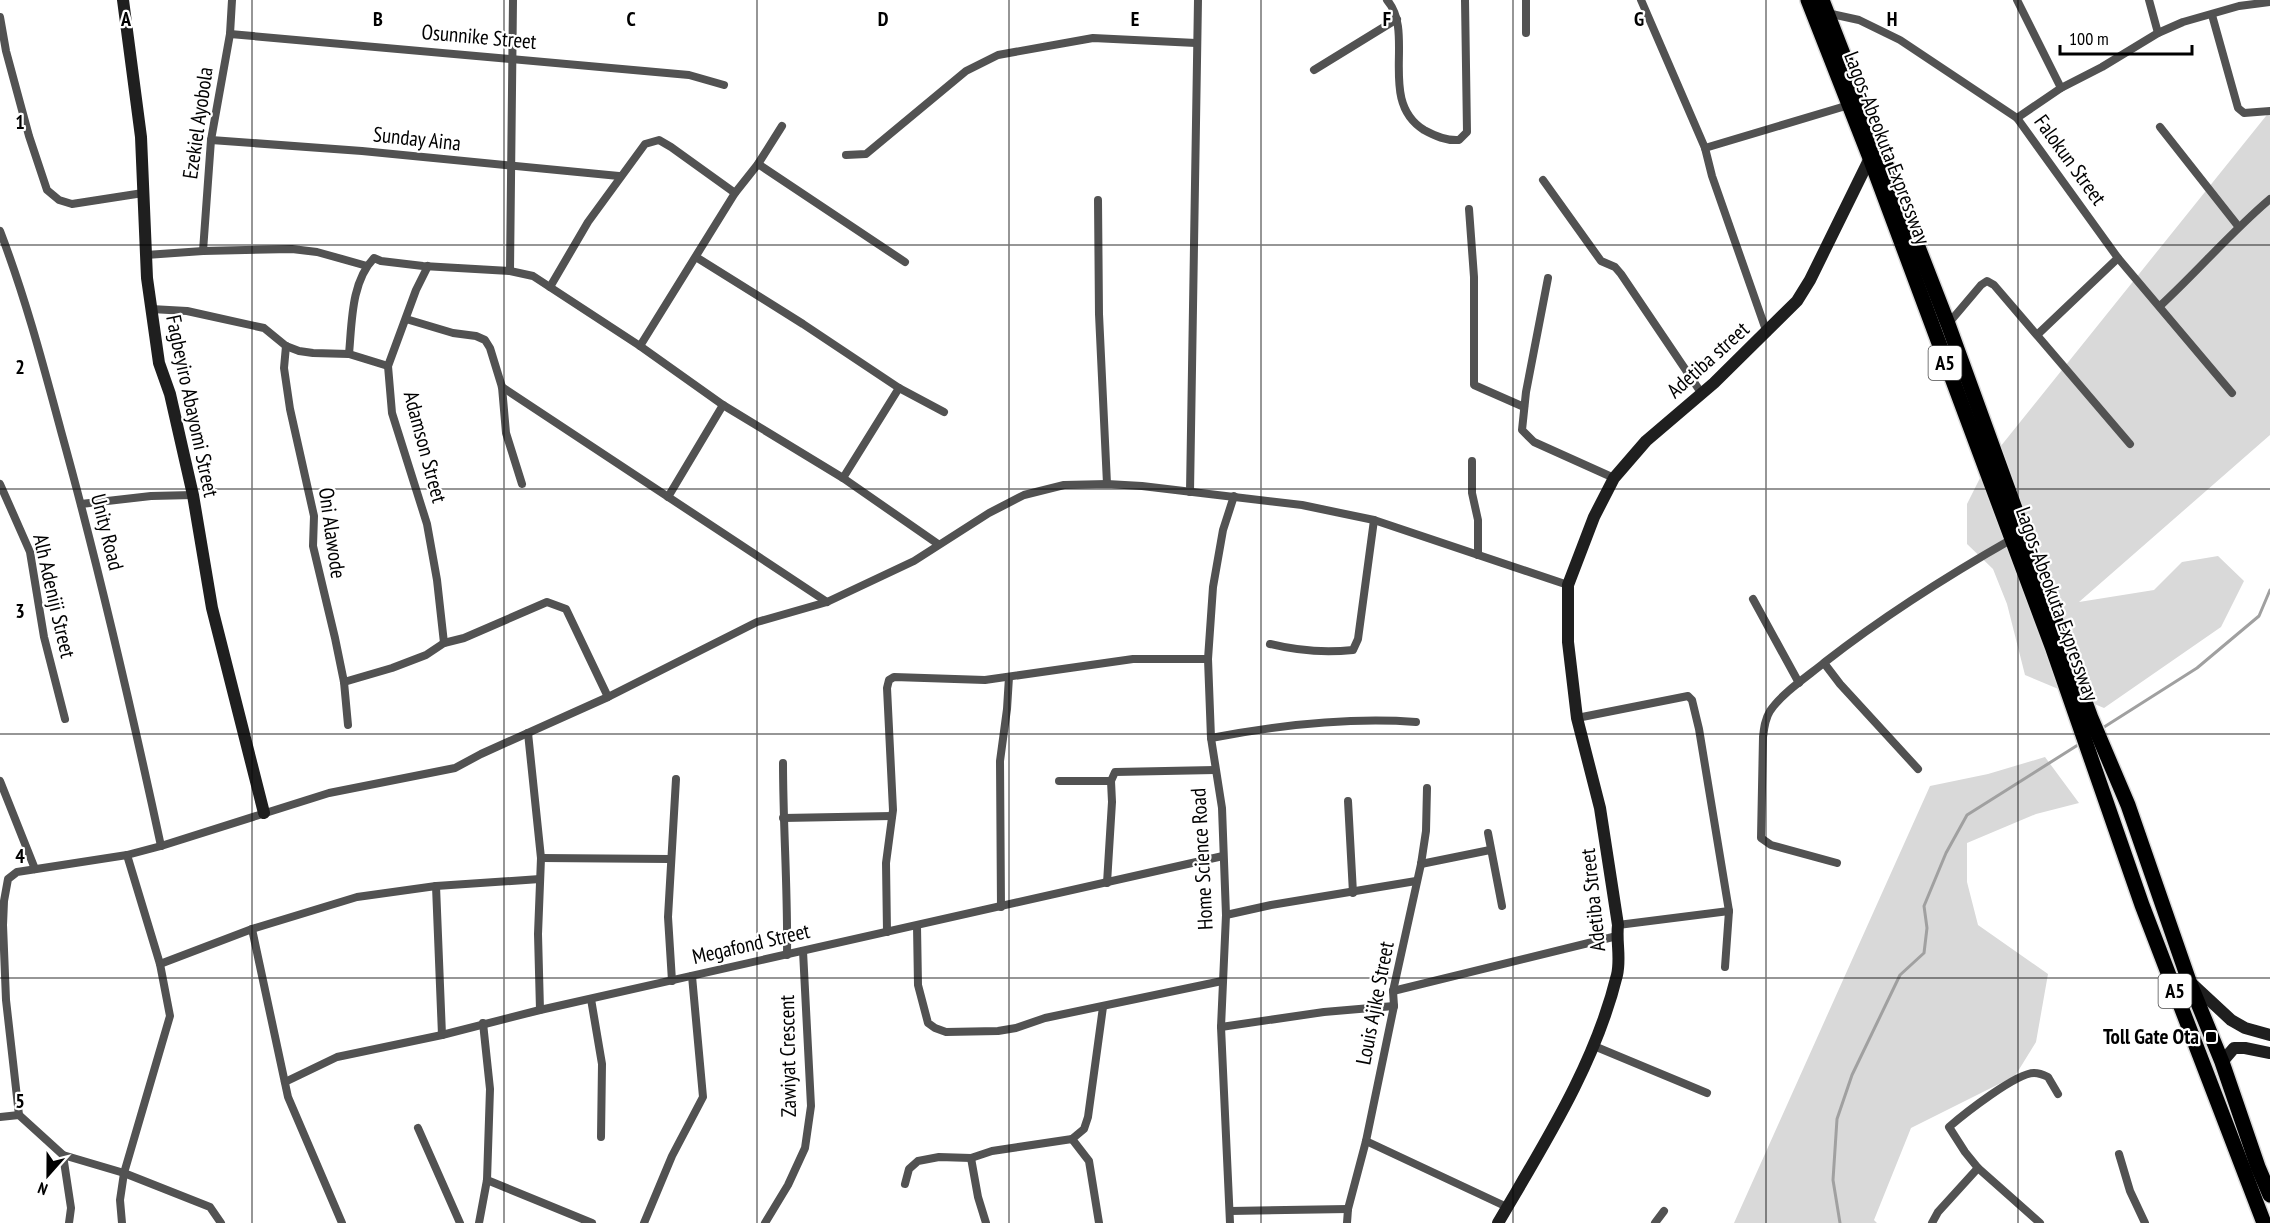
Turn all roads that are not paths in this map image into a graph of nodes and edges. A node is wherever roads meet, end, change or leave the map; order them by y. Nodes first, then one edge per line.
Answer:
1 (123, 0) edge
2 (232, 0) edge
3 (513, 0) edge
4 (1198, 0) edge
5 (1387, 0) edge
6 (1465, 0) edge
7 (1526, 0) edge
8 (1641, 0) edge
9 (1808, 0) edge
10 (2017, 0) edge
11 (2149, 0) edge
12 (2264, 2) edge
13 (1825, 6) edge
14 (2212, 15) junction
15 (0, 17) edge
16 (1397, 19) junction
17 (1526, 33) dead end
18 (2158, 33) junction
19 (230, 34) junction
20 (1197, 43) junction
21 (513, 58) junction
22 (1314, 70) dead end
23 (724, 85) dead end
24 (2061, 88) junction
25 (1849, 105) junction
26 (2270, 111) edge
27 (2017, 118) junction
28 (782, 126) dead end
29 (2160, 127) dead end
30 (211, 140) junction
31 (1705, 148) junction
32 (846, 155) dead end
33 (1870, 158) junction
34 (758, 164) junction
35 (512, 166) junction
36 (619, 176) junction
37 (1543, 180) dead end
38 (143, 193) junction
39 (735, 193) junction
40 (2270, 199) edge
41 (1098, 200) dead end
42 (1469, 209) dead end
43 (2238, 226) junction
44 (0, 231) edge
45 (203, 251) junction
46 (146, 255) junction
47 (696, 256) junction
48 (2118, 258) junction
49 (905, 262) dead end
50 (367, 266) junction
51 (428, 266) junction
52 (510, 271) junction
53 (1548, 278) dead end
54 (550, 287) junction
55 (2160, 306) junction
56 (151, 309) junction
57 (406, 319) junction
58 (1948, 324) junction
59 (1767, 333) junction
60 (2037, 335) junction
61 (286, 346) junction
62 (640, 346) junction
63 (349, 354) junction
64 (388, 366) junction
65 (502, 387) junction
66 (899, 388) junction
67 (2232, 393) dead end
68 (1702, 394) junction
69 (723, 405) junction
70 (1524, 407) junction
71 (944, 412) dead end
72 (2130, 444) dead end
73 (1472, 461) dead end
74 (843, 478) junction
75 (1614, 478) junction
76 (0, 484) edge
77 (522, 484) dead end
78 (1107, 484) junction
79 (1190, 492) junction
80 (193, 495) junction
81 (1234, 496) junction
82 (668, 497) junction
83 (81, 504) junction
84 (1374, 520) junction
85 (2012, 539) junction
86 (938, 544) junction
87 (1478, 555) junction
88 (1568, 585) junction
89 (1753, 599) dead end
90 (827, 602) junction
91 (444, 643) junction
92 (1270, 644) dead end
93 (1208, 659) junction
94 (1824, 663) junction
95 (1009, 677) junction
96 (344, 682) junction
97 (1799, 683) junction
98 (608, 697) junction
99 (1577, 718) junction
100 (65, 719) dead end
101 (1416, 722) dead end
102 (2085, 722) junction
103 (348, 725) dead end
104 (528, 733) junction
105 (1211, 738) junction
106 (783, 763) dead end
107 (1918, 769) dead end
108 (1215, 770) junction
109 (676, 779) dead end
110 (0, 781) edge
111 (1059, 781) dead end
112 (1111, 781) junction
113 (1427, 788) dead end
114 (1348, 801) dead end
115 (264, 813) junction
116 (892, 816) junction
117 (783, 818) junction
118 (1488, 833) dead end
119 (161, 846) junction
120 (1490, 850) junction
121 (127, 855) junction
122 (1223, 856) junction
123 (541, 858) junction
124 (670, 859) junction
125 (1838, 863) dead end
126 (1421, 864) junction
127 (35, 869) junction
128 (4, 877) edge
129 (540, 879) junction
130 (1416, 881) junction
131 (1107, 883) junction
132 (436, 885) junction
133 (1353, 893) junction
134 (2159, 898) junction
135 (2142, 905) junction
136 (1502, 906) dead end
137 (1001, 907) junction
138 (1729, 911) junction
139 (1226, 915) junction
140 (917, 926) junction
141 (252, 929) junction
142 (1617, 931) junction
143 (887, 932) junction
144 (803, 951) junction
145 (787, 956) junction
146 (160, 964) junction
147 (1725, 967) dead end
148 (692, 976) junction
149 (672, 981) junction
150 (1222, 981) junction
151 (2189, 981) junction
152 (1393, 991) junction
153 (3, 999) edge
154 (591, 999) junction
155 (1394, 1006) junction
156 (1102, 1007) junction
157 (540, 1010) junction
158 (483, 1023) junction
159 (1221, 1027) junction
160 (442, 1035) junction
161 (2270, 1035) edge
162 (1594, 1046) junction
163 (2270, 1053) edge
164 (2222, 1062) junction
165 (285, 1082) junction
166 (1707, 1093) dead end
167 (2058, 1094) dead end
168 (19, 1115) junction
169 (0, 1117) edge
170 (418, 1128) dead end
171 (601, 1137) dead end
172 (1072, 1139) junction
173 (1366, 1141) junction
174 (2119, 1154) dead end
175 (63, 1155) junction
176 (970, 1158) junction
177 (1978, 1168) junction
178 (2264, 1168) edge
179 (124, 1173) junction
180 (487, 1180) junction
181 (905, 1184) dead end
182 (2270, 1196) edge
183 (1507, 1207) junction
184 (1348, 1209) junction
185 (1230, 1211) junction
186 (1664, 1211) dead end
187 (69, 1223) edge
188 (122, 1223) edge
189 (221, 1223) edge
190 (342, 1223) edge
191 (460, 1223) edge
192 (479, 1223) edge
193 (592, 1223) edge
194 (644, 1223) edge
195 (765, 1223) edge
196 (986, 1223) edge
197 (1099, 1223) edge
198 (1230, 1223) edge
199 (1347, 1223) edge
200 (1498, 1223) edge
201 (1655, 1223) edge
202 (1932, 1223) edge
203 (2040, 1223) edge
204 (2145, 1223) edge
205 (2264, 1223) edge

1 - 38 street, Fagbeyiro Abayomi Street
2 - 19 street, Ezekiel Ayobola
3 - 21 street
4 - 20 street
5 - 16 street
6 - 16 street
7 - 17 street
8 - 31 street
9 - 25 highway, Lagos-Abeokuta Expressway / A5
10 - 24 street
11 - 18 street
12 - 14 street
13 - 27 street, Falokun Street
13 - 58 highway, Lagos-Abeokuta Expressway / A5
14 - 18 street
14 - 26 street
15 - 38 street
16 - 22 street
18 - 24 street
19 - 21 street, Osunnike Street
19 - 30 street, Ezekiel Ayobola
20 - 32 street
20 - 79 street
21 - 23 street, Osunnike Street
21 - 35 street
24 - 27 street
25 - 31 street
25 - 33 highway, Lagos-Abeokuta Expressway / A5
27 - 48 street, Falokun Street
28 - 34 street
29 - 43 street
30 - 35 street, Sunday Aina
30 - 45 street, Ezekiel Ayobola
31 - 59 street
33 - 59 street, Adetiba street
33 - 85 highway, Lagos-Abeokuta Expressway / A5
34 - 39 street
34 - 49 street
35 - 36 street, Sunday Aina
35 - 52 street
36 - 39 street
36 - 54 street
37 - 68 street
38 - 46 street, Fagbeyiro Abayomi Street
39 - 47 street
40 - 43 street
41 - 78 street
42 - 70 street
43 - 55 street
44 - 83 street, Unity Road
45 - 46 street
45 - 50 street
46 - 56 street, Fagbeyiro Abayomi Street
47 - 62 street
47 - 66 street
48 - 55 street, Falokun Street
48 - 60 street
50 - 51 street
50 - 63 street
51 - 52 street
51 - 57 street, Adamson Street
52 - 54 street
53 - 70 street
54 - 62 street
55 - 67 street, Falokun Street
56 - 61 street
56 - 80 street, Fagbeyiro Abayomi Street
57 - 64 street, Adamson Street
57 - 65 street
58 - 60 street
58 - 102 highway, Lagos-Abeokuta Expressway / A5
59 - 68 street, Adetiba street
60 - 72 street
61 - 63 street
61 - 96 street, Oni Alawode
62 - 69 street
63 - 64 street
64 - 91 street, Adamson Street
65 - 77 street
65 - 82 street
66 - 71 street
66 - 74 street
68 - 75 street, Adetiba street
69 - 74 street
69 - 82 street
70 - 75 street
73 - 87 street
74 - 86 street
75 - 88 street, Adetiba street
76 - 100 street, Alh Adeniji Street
78 - 79 street
78 - 86 street
79 - 81 street
80 - 83 street
80 - 115 street, Fagbeyiro Abayomi Street
81 - 84 street
81 - 93 street, Home Science Road
82 - 90 street
83 - 119 street, Unity Road
84 - 87 street
84 - 92 street
85 - 94 street
85 - 102 highway, Lagos-Abeokuta Expressway / A5
86 - 90 street
87 - 88 street
88 - 99 street, Adetiba Street
89 - 97 street
90 - 98 street
91 - 96 street
91 - 98 street
93 - 95 street
93 - 105 street, Home Science Road
94 - 97 street
94 - 107 street
95 - 116 street
95 - 137 street
96 - 103 street, Oni Alawode
97 - 125 street
98 - 104 street
99 - 138 street
99 - 142 street, Adetiba Street
101 - 105 street
102 - 134 highway, Lagos-Abeokuta Expressway / A5
102 - 135 highway, Lagos-Abeokuta Expressway / A5
104 - 115 street
104 - 123 street
105 - 108 street, Home Science Road
106 - 117 street
108 - 112 street
108 - 122 street, Home Science Road
109 - 124 street
110 - 127 street
111 - 112 street
112 - 131 street
113 - 126 street, Louis Ajike Street
114 - 133 street
115 - 119 street
116 - 117 street
116 - 143 street
117 - 145 street
118 - 120 street
119 - 121 street
120 - 126 street
120 - 136 street
121 - 127 street
121 - 146 street
122 - 131 street, Megafond Street
122 - 139 street, Home Science Road
123 - 124 street
123 - 129 street
124 - 149 street
126 - 130 street, Louis Ajike Street
127 - 128 street
128 - 153 street
129 - 132 street
129 - 157 street
130 - 133 street
130 - 152 street, Louis Ajike Street
131 - 137 street, Megafond Street
132 - 141 street
132 - 160 street
133 - 139 street
134 - 135 highway
134 - 151 highway, Lagos-Abeokuta Expressway / A5
135 - 205 highway, Lagos-Abeokuta Expressway / A5
137 - 140 street, Megafond Street
138 - 142 street
138 - 147 street
139 - 150 street, Home Science Road
140 - 143 street, Megafond Street
140 - 156 street
141 - 146 street
141 - 165 street
142 - 152 street
142 - 162 street, Adetiba Street
143 - 144 street, Megafond Street
144 - 145 street, Megafond Street
144 - 195 street, Zawiyat Crescent
145 - 148 street, Megafond Street
146 - 179 street
148 - 149 street, Megafond Street
148 - 194 street
149 - 154 street, Megafond Street
150 - 156 street
150 - 159 street, Home Science Road
151 - 161 street
151 - 164 highway, Lagos-Abeokuta Expressway / A5
152 - 155 street, Louis Ajike Street
153 - 168 street
154 - 157 street, Megafond Street
154 - 171 street
155 - 159 street
155 - 173 street, Louis Ajike Street
156 - 172 street
157 - 158 street, Megafond Street
158 - 160 street, Megafond Street
158 - 180 street
159 - 185 street, Home Science Road
160 - 165 street, Megafond Street
162 - 166 street
162 - 183 street, Adetiba Street
163 - 164 street
164 - 178 highway, Lagos-Abeokuta Expressway / A5
165 - 190 street
167 - 177 street
168 - 169 street
168 - 175 street
170 - 191 street
172 - 176 street
172 - 197 street
173 - 183 street
173 - 184 street, Louis Ajike Street
174 - 204 street
175 - 179 street
175 - 187 street
176 - 181 street
176 - 196 street
177 - 202 street
177 - 203 street
178 - 182 highway, Lagos-Abeokuta Expressway / A5
179 - 188 street
179 - 189 street
180 - 192 street
180 - 193 street
183 - 200 street, Adetiba Street
184 - 185 street
184 - 199 street, Louis Ajike Street
185 - 198 street, Home Science Road
186 - 201 street

